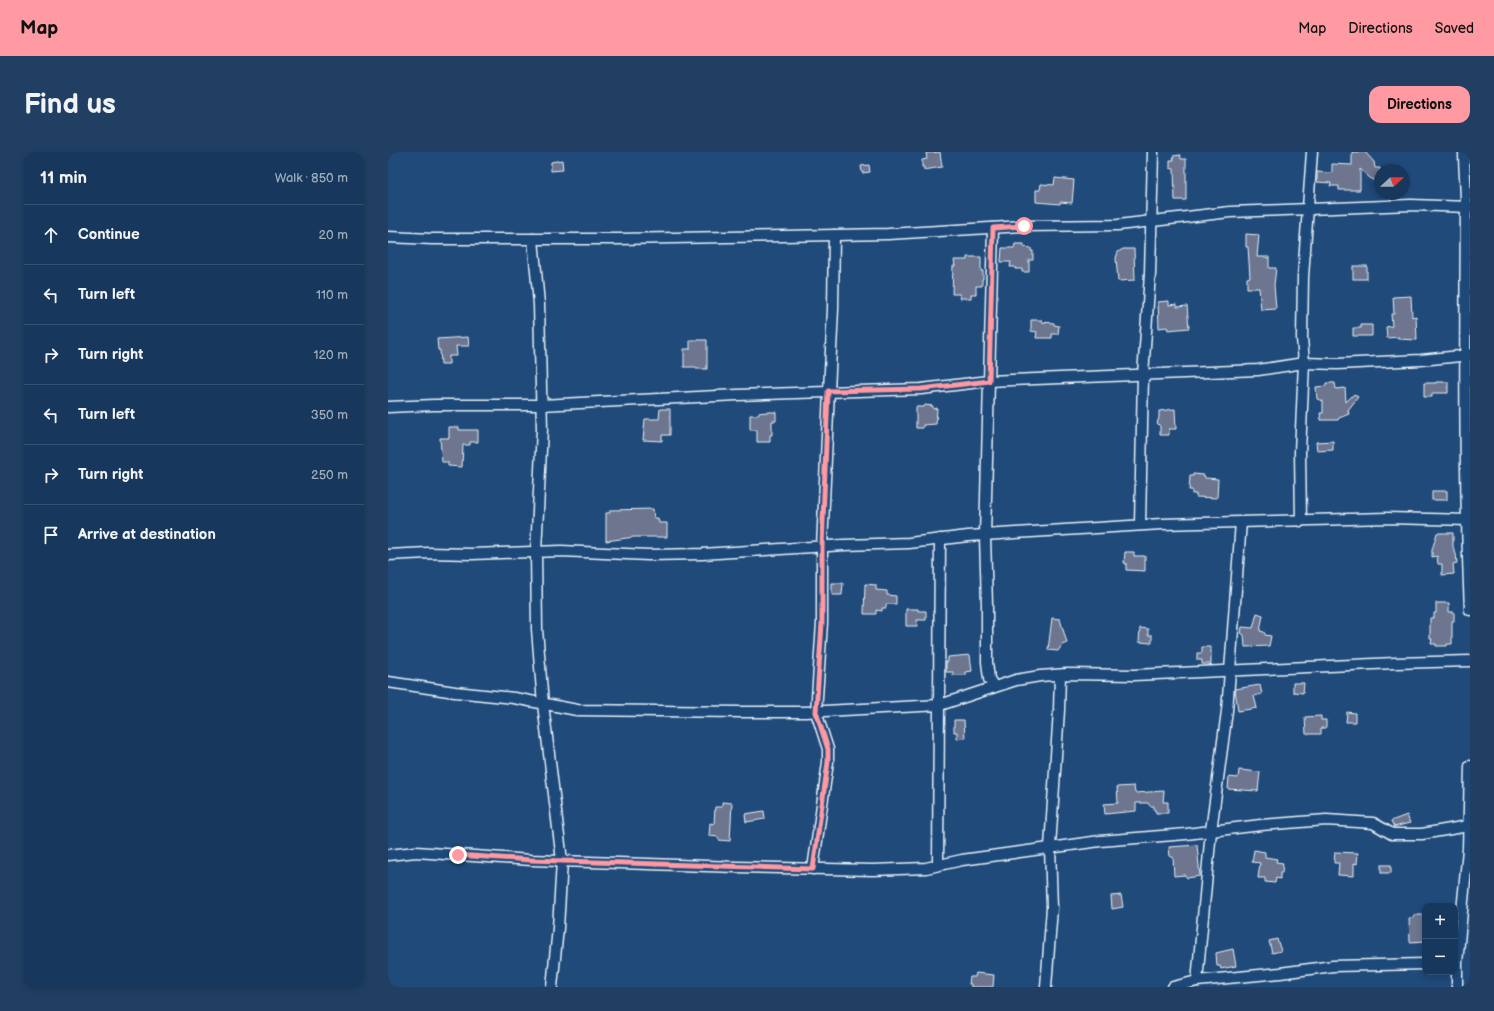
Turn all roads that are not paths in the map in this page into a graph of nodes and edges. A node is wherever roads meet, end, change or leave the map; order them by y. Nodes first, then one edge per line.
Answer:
1 (1153, 152) edge
2 (1312, 152) edge
3 (1464, 152) edge
4 (1468, 207) edge
5 (1307, 209) junction
6 (1151, 221) junction
7 (993, 228) junction
8 (834, 235) junction
9 (388, 237) edge
10 (533, 239) junction
11 (1467, 355) edge
12 (1304, 363) junction
13 (1144, 375) junction
14 (989, 381) junction
15 (828, 391) junction
16 (541, 405) junction
17 (388, 407) edge
18 (1469, 520) edge
19 (1301, 521) junction
20 (1241, 522) junction
21 (1140, 525) junction
22 (985, 536) junction
23 (940, 539) junction
24 (822, 547) junction
25 (536, 552) junction
26 (388, 555) edge
27 (1470, 610) edge
28 (1470, 661) edge
29 (1230, 671) junction
30 (1060, 675) junction
31 (388, 682) edge
32 (994, 687) junction
33 (543, 704) junction
34 (940, 705) junction
35 (816, 712) junction
36 (1470, 766) edge
37 (1468, 826) junction
38 (1211, 831) junction
39 (1050, 847) junction
40 (388, 855) edge
41 (562, 861) junction
42 (938, 865) junction
43 (813, 869) junction
44 (1458, 944) edge
45 (1422, 964) edge
46 (1456, 975) edge
47 (1197, 981) junction
48 (552, 987) edge
49 (1046, 987) edge
50 (1173, 987) edge
51 (1457, 987) edge

1 - 6 street
2 - 5 street
3 - 4 street
4 - 5 street
4 - 11 street
5 - 6 street
5 - 12 street
6 - 7 street
6 - 13 street
7 - 8 street
7 - 14 street
8 - 10 street
8 - 15 street
9 - 10 street
10 - 16 street
11 - 12 street
11 - 18 street
12 - 13 street
12 - 19 street
13 - 14 street
13 - 21 street
14 - 15 street
14 - 22 street
15 - 16 street
15 - 24 street
16 - 17 street
16 - 25 street
18 - 19 street
18 - 27 street
19 - 20 street
20 - 21 street
20 - 29 street
21 - 22 street
22 - 23 street
22 - 32 street
23 - 24 street
23 - 34 street
24 - 25 street
24 - 35 street
25 - 26 street
25 - 33 street
28 - 29 street
29 - 30 street
29 - 38 street
30 - 32 street
30 - 39 street
31 - 33 street
32 - 34 street
33 - 35 street
33 - 41 street
34 - 35 street
34 - 42 street
35 - 43 street
36 - 37 street
37 - 38 street
37 - 44 street
38 - 39 street
38 - 47 street
39 - 42 street
39 - 49 street
40 - 41 street
41 - 43 street
41 - 48 street
42 - 43 street
45 - 47 street
46 - 51 street
47 - 50 street

